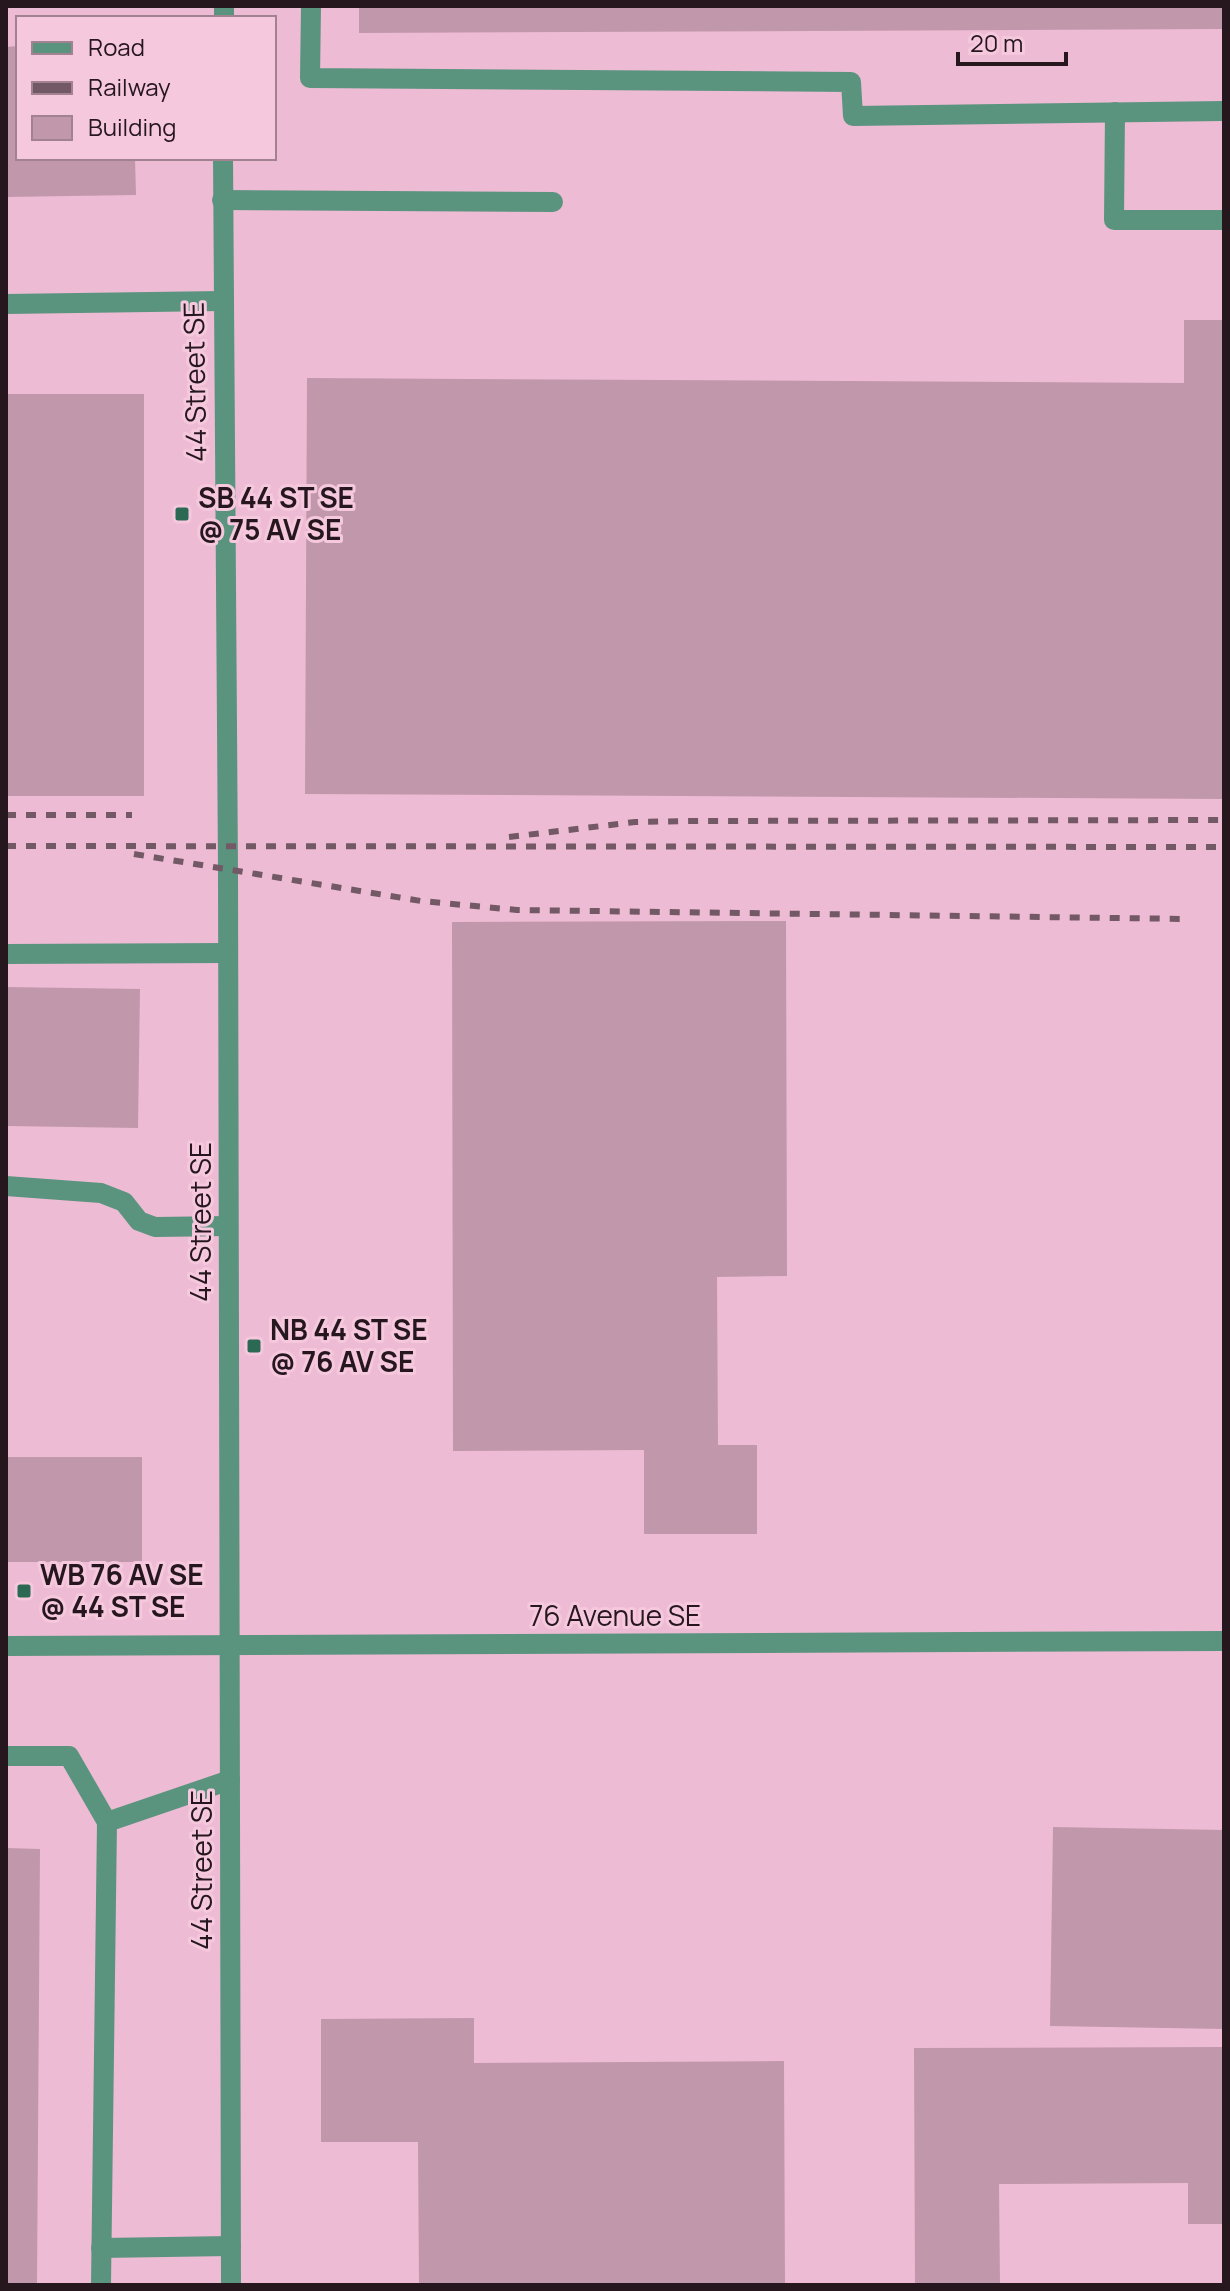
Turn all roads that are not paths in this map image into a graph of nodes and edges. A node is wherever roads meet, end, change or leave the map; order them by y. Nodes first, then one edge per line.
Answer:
1 (311, 6) edge
2 (1224, 111) edge
3 (1115, 112) junction
4 (223, 160) edge
5 (222, 200) junction
6 (553, 202) dead end
7 (1224, 220) edge
8 (222, 301) junction
9 (6, 304) edge
10 (228, 953) junction
11 (6, 954) edge
12 (6, 1186) edge
13 (228, 1226) junction
14 (1224, 1641) edge
15 (230, 1645) junction
16 (6, 1646) edge
17 (6, 1756) edge
18 (230, 1780) junction
19 (107, 1822) junction
20 (231, 2246) junction
21 (101, 2248) junction
22 (101, 2285) edge
23 (231, 2285) edge

1 - 3 street
2 - 3 street
3 - 7 street
4 - 5 street, 44 Street SE
5 - 6 street
5 - 8 street, 44 Street SE
8 - 9 street
8 - 10 street, 44 Street SE
10 - 11 street
10 - 13 street, 44 Street SE
12 - 13 street
13 - 15 street, 44 Street SE
14 - 15 street, 76 Avenue SE
15 - 16 street, 76 Avenue SE
15 - 18 street, 44 Street SE
17 - 19 street
18 - 19 street
18 - 20 street, 44 Street SE
19 - 21 street
20 - 21 street
20 - 23 street, 44 Street SE
21 - 22 street

